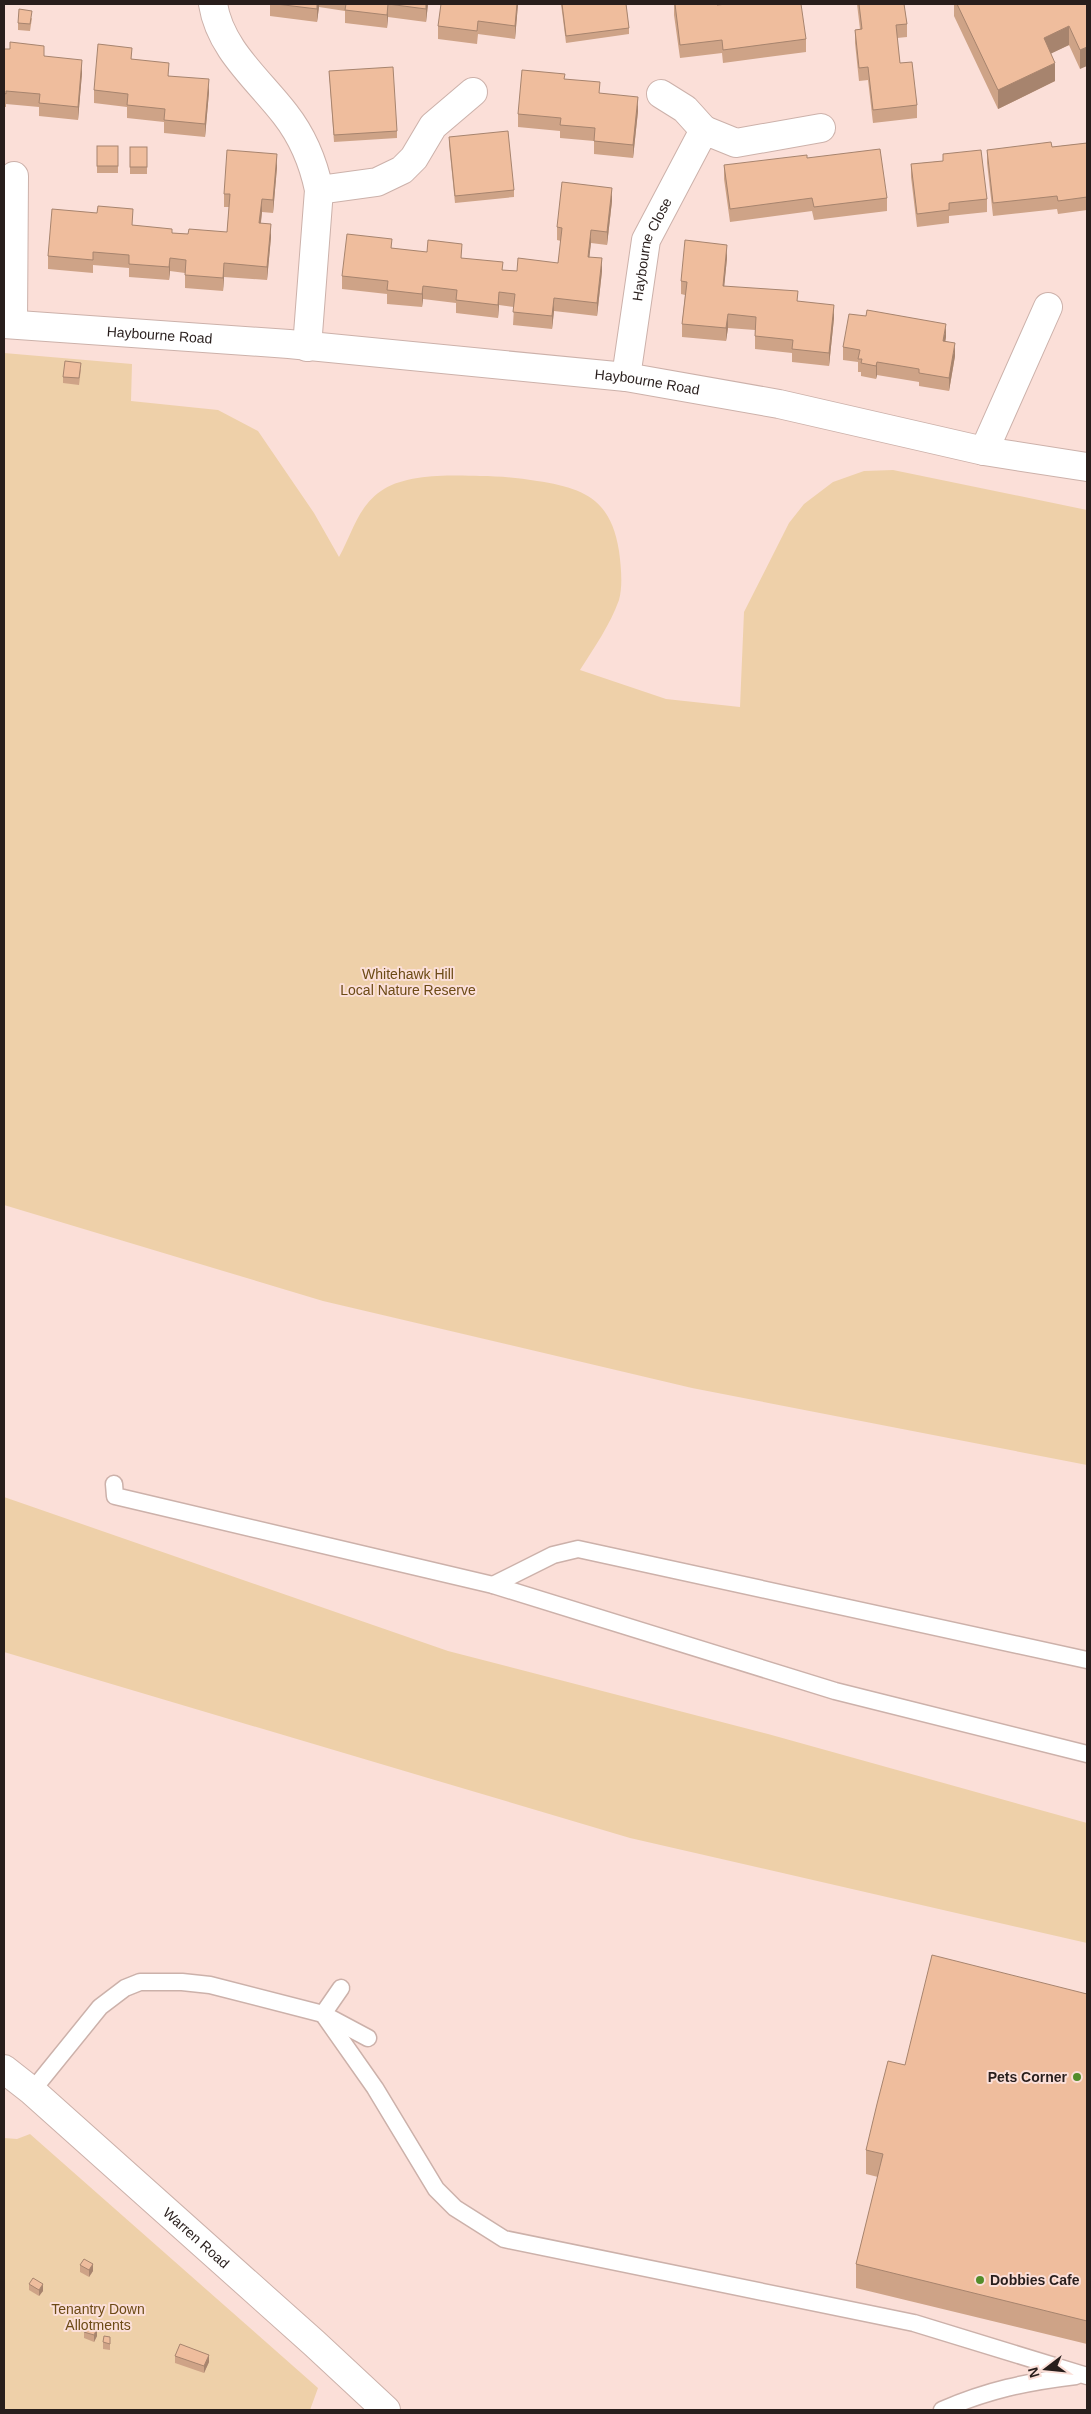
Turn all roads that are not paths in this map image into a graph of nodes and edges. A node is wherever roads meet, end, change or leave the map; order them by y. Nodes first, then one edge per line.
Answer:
1 (213, 4) edge
2 (473, 92) dead end
3 (661, 94) dead end
4 (821, 128) dead end
5 (704, 130) junction
6 (14, 176) dead end
7 (319, 190) junction
8 (1048, 307) dead end
9 (8, 324) edge
10 (306, 347) junction
11 (626, 377) junction
12 (984, 451) junction
13 (1087, 467) edge
14 (114, 1484) dead end
15 (493, 1585) junction
16 (1087, 1660) edge
17 (1087, 1754) edge
18 (341, 1988) dead end
19 (323, 2014) junction
20 (368, 2038) dead end
21 (4, 2069) edge
22 (32, 2091) junction
23 (1084, 2376) edge
24 (386, 2410) edge
25 (942, 2410) edge

1 - 7 street
2 - 7 street
3 - 5 street
4 - 5 street
5 - 11 street, Haybourne Close
6 - 9 street, Haybourne Road
7 - 10 street
8 - 12 street
9 - 10 street, Haybourne Road
10 - 11 street, Haybourne Road
11 - 12 street, Haybourne Road
12 - 13 street, Haybourne Road
14 - 15 lane
15 - 16 lane
15 - 17 lane
18 - 19 lane
19 - 20 lane
19 - 22 lane
19 - 23 lane
21 - 22 street, Warren Road
22 - 24 street, Warren Road
23 - 25 lane

